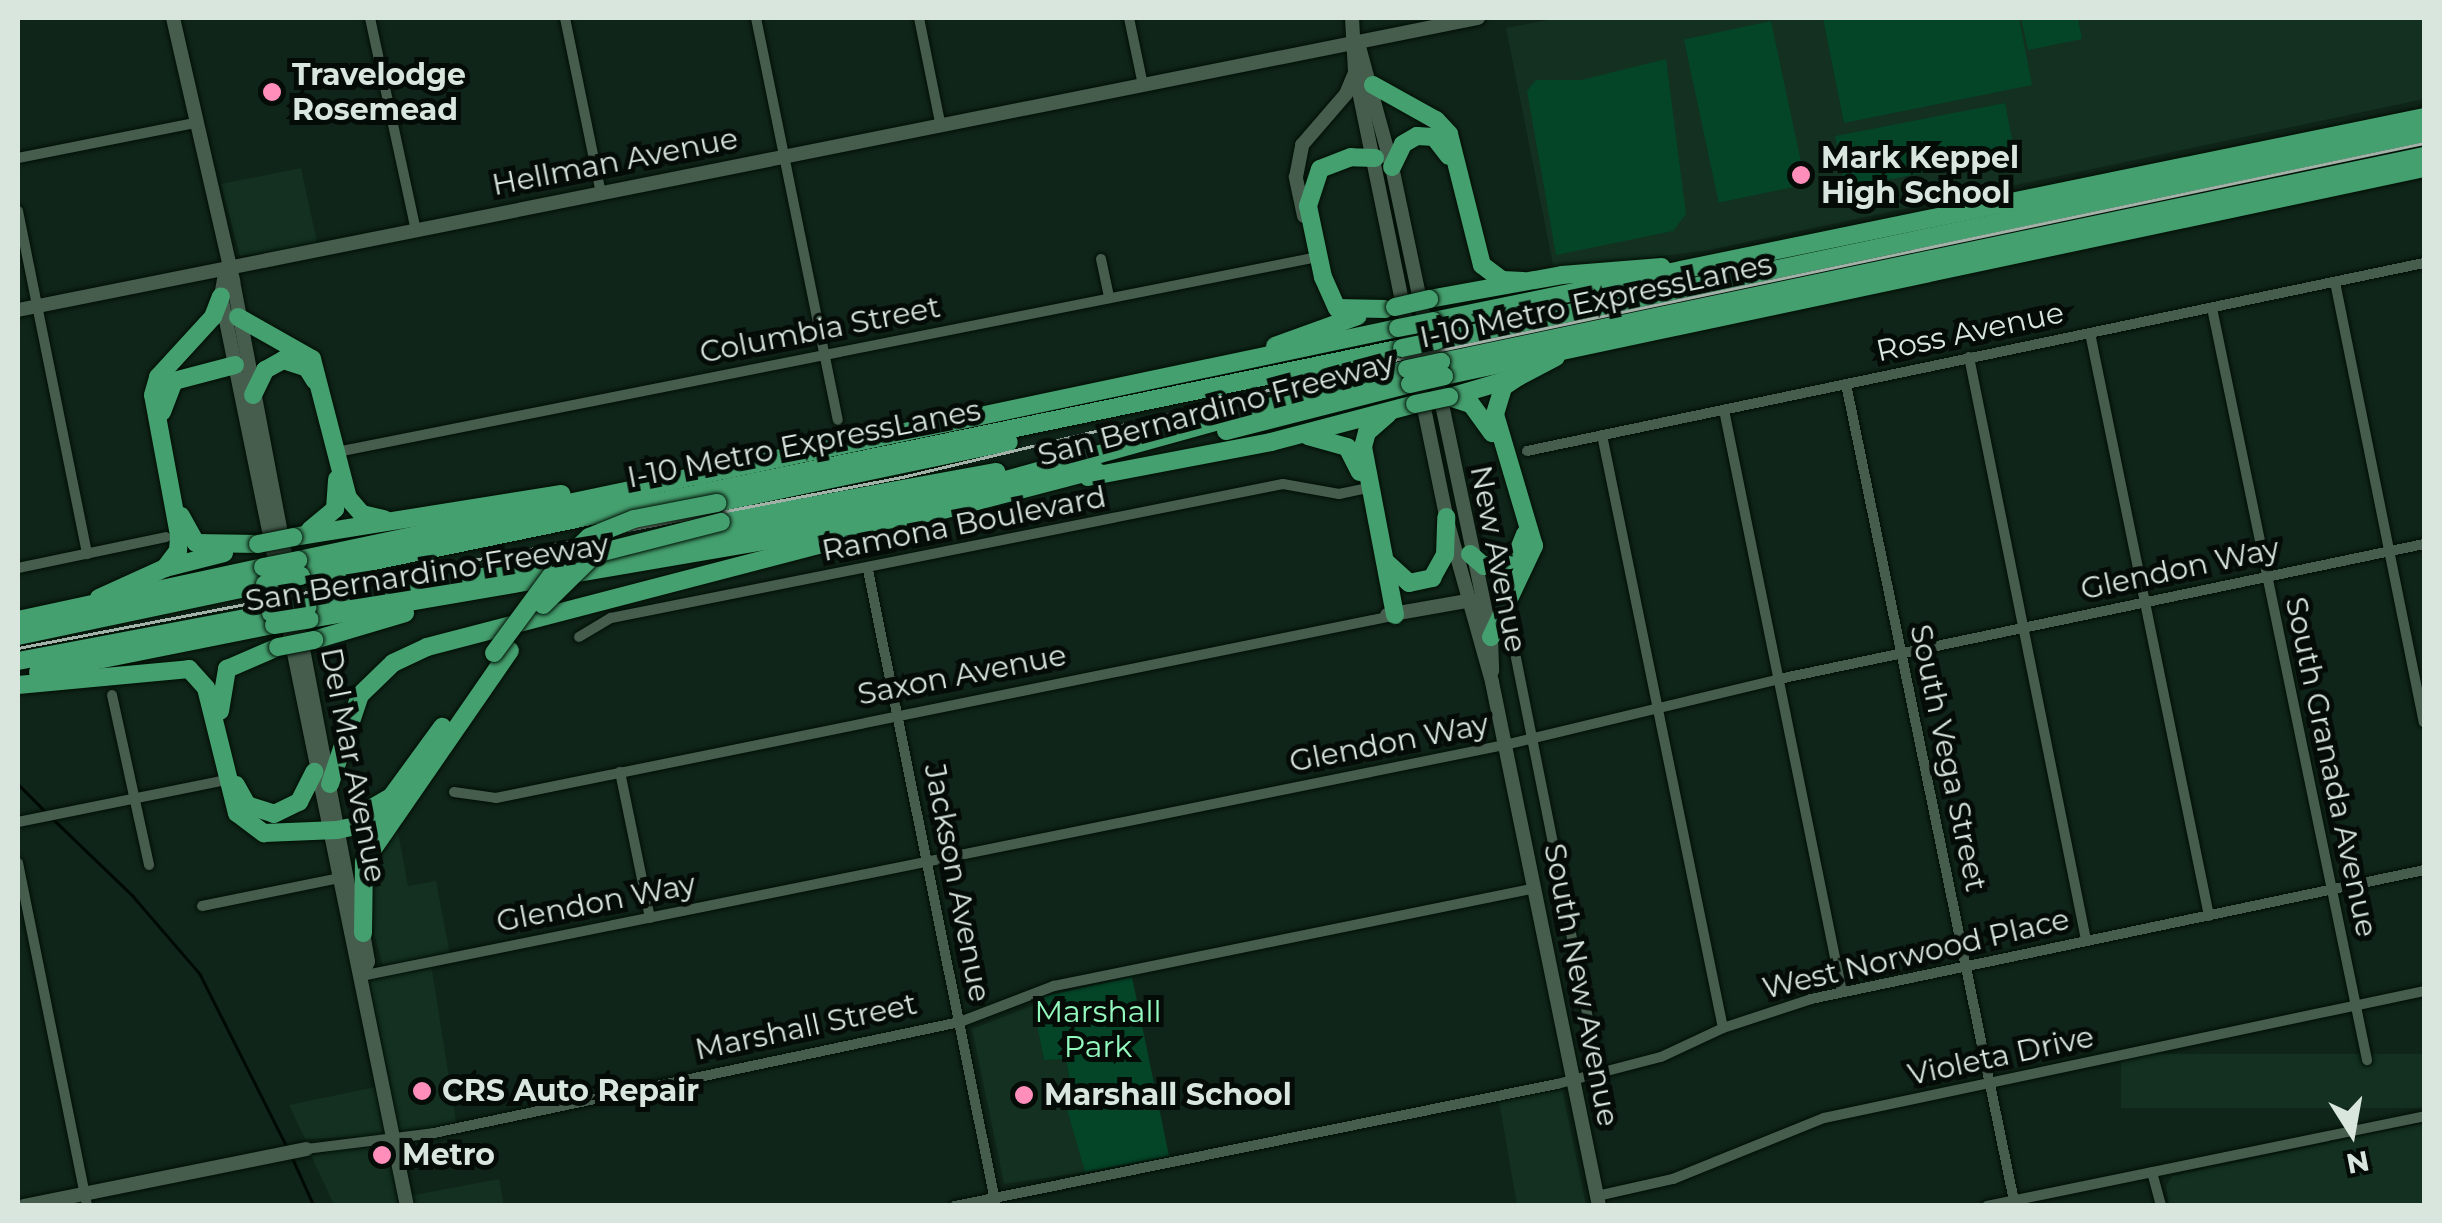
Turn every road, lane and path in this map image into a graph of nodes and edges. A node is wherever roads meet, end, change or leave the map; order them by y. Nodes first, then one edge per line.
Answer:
1 (172, 18) edge
2 (370, 18) edge
3 (565, 18) edge
4 (756, 18) edge
5 (919, 18) edge
6 (1128, 18) edge
7 (1352, 18) edge
8 (1478, 18) edge
9 (1358, 42) junction
10 (1355, 72) junction
11 (1143, 85) junction
12 (1373, 86) junction
13 (2424, 117) edge
14 (194, 123) junction
15 (941, 126) junction
16 (2424, 133) edge
17 (785, 156) junction
18 (2424, 156) edge
19 (18, 158) edge
20 (1383, 163) junction
21 (2424, 168) edge
22 (601, 193) junction
23 (18, 210) edge
24 (416, 230) junction
25 (1101, 258) dead end
26 (1312, 258) junction
27 (2424, 263) edge
28 (226, 267) junction
29 (1698, 268) junction
30 (1523, 281) junction
31 (2334, 282) junction
32 (222, 296) junction
33 (1110, 298) junction
34 (1429, 299) junction
35 (38, 306) junction
36 (1390, 308) junction
37 (2212, 308) junction
38 (18, 310) edge
39 (238, 317) junction
40 (1310, 330) junction
41 (2090, 333) junction
42 (1565, 351) junction
43 (826, 354) junction
44 (1257, 356) junction
45 (1969, 357) junction
46 (235, 365) junction
47 (1442, 369) junction
48 (1282, 375) junction
49 (1408, 377) junction
50 (1518, 377) junction
51 (1846, 384) junction
52 (253, 395) junction
53 (1449, 397) junction
54 (1406, 406) junction
55 (1254, 408) junction
56 (1724, 410) junction
57 (838, 420) dead end
58 (1602, 435) junction
59 (1288, 437) junction
60 (1527, 451) dead end
61 (337, 452) junction
62 (1053, 483) junction
63 (1362, 489) junction
64 (602, 496) junction
65 (939, 511) junction
66 (1446, 517) junction
67 (389, 520) junction
68 (166, 537) dead end
69 (292, 537) junction
70 (258, 544) junction
71 (2424, 544) edge
72 (2389, 552) junction
73 (87, 554) junction
74 (1470, 554) junction
75 (1386, 562) junction
76 (18, 568) edge
77 (164, 568) junction
78 (299, 568) junction
79 (868, 570) junction
80 (264, 576) junction
81 (2266, 576) junction
82 (1482, 597) junction
83 (437, 600) junction
84 (1464, 602) junction
85 (2143, 602) junction
86 (82, 607) junction
87 (309, 613) junction
88 (1391, 616) junction
89 (272, 619) junction
90 (18, 620) edge
91 (1509, 624) dead end
92 (2024, 627) junction
93 (18, 636) edge
94 (579, 637) dead end
95 (1491, 637) junction
96 (502, 652) junction
97 (1902, 653) junction
98 (18, 662) edge
99 (18, 677) edge
100 (1780, 678) junction
101 (1492, 682) junction
102 (18, 685) edge
103 (112, 696) dead end
104 (1659, 708) junction
105 (898, 716) junction
106 (2424, 722) edge
107 (1530, 738) junction
108 (1506, 745) junction
109 (620, 772) junction
110 (322, 778) junction
111 (227, 780) junction
112 (454, 792) dead end
113 (137, 798) junction
114 (405, 802) junction
115 (18, 822) edge
116 (333, 827) junction
117 (928, 862) junction
118 (18, 863) edge
119 (148, 865) dead end
120 (2424, 870) edge
121 (335, 879) junction
122 (1534, 888) junction
123 (2331, 890) junction
124 (202, 906) dead end
125 (2209, 916) junction
126 (650, 918) junction
127 (363, 933) junction
128 (2086, 940) junction
129 (1966, 966) junction
130 (361, 976) junction
131 (2424, 991) edge
132 (1842, 992) junction
133 (2355, 1006) junction
134 (960, 1022) junction
135 (1723, 1028) junction
136 (2366, 1060) dead end
137 (1599, 1074) junction
138 (1572, 1080) junction
139 (1990, 1084) junction
140 (2424, 1116) edge
141 (393, 1136) junction
142 (306, 1149) joint
143 (2152, 1172) junction
144 (86, 1200) edge
145 (995, 1201) edge
146 (1598, 1201) edge
147 (2014, 1203) edge
148 (24, 1206) edge
149 (407, 1206) edge
150 (955, 1206) edge
151 (1988, 1206) edge
152 (2161, 1206) edge

1 - 14 main road, Del Mar Avenue
2 - 24 street
3 - 22 street
4 - 17 street
5 - 15 street
6 - 11 street
7 - 9 main road, New Avenue
8 - 9 main road, Hellman Avenue
9 - 10 main road, New Avenue
9 - 11 main road, Hellman Avenue
9 - 12 main road, New Avenue
10 - 20 main road, New Avenue
10 - 26 main road
11 - 15 main road, Hellman Avenue
12 - 20 main road, New Avenue
12 - 30 highway
13 - 29 highway, San Bernardino Freeway
14 - 19 street
14 - 28 main road, Del Mar Avenue
15 - 17 main road, Hellman Avenue
16 - 48 highway, I-10 Metro ExpressLanes, bridge
17 - 22 main road, Hellman Avenue
17 - 43 street
18 - 47 highway, I-10 Metro ExpressLanes
20 - 34 highway
20 - 36 highway
20 - 66 main road, New Avenue
20 - 74 main road, New Avenue
21 - 42 highway, San Bernardino Freeway
22 - 24 main road, Hellman Avenue
23 - 35 street
24 - 28 main road, Hellman Avenue
25 - 33 street
26 - 33 street, Columbia Street
26 - 40 highway
27 - 31 street, Ross Avenue
28 - 32 main road, Del Mar Avenue
28 - 35 main road, Hellman Avenue
28 - 39 main road, Del Mar Avenue
29 - 30 highway
29 - 44 highway, San Bernardino Freeway, bridge
30 - 34 highway
31 - 37 street, Ross Avenue
31 - 72 street
32 - 46 main road, Del Mar Avenue
32 - 77 highway
33 - 43 street, Columbia Street
34 - 36 highway, bridge
35 - 38 main road, Hellman Avenue
35 - 73 street
36 - 40 highway
37 - 41 street, Ross Avenue
37 - 81 street, South Granada Avenue
39 - 52 main road, Del Mar Avenue
39 - 61 highway
40 - 44 highway
41 - 45 street, Ross Avenue
41 - 85 street
42 - 47 highway, San Bernardino Freeway
42 - 50 highway
43 - 57 street
43 - 61 street, Columbia Street
44 - 64 highway, San Bernardino Freeway
45 - 51 street, Ross Avenue
45 - 92 street
46 - 70 highway
46 - 110 main road, Del Mar Avenue
47 - 49 highway, San Bernardino Freeway, bridge
48 - 78 highway, I-10 Metro ExpressLanes
48 - 96 highway, bridge
49 - 55 highway, I-10 Metro ExpressLanes
49 - 62 highway, San Bernardino Freeway
50 - 53 highway
50 - 95 highway
51 - 56 street, Ross Avenue
51 - 97 street, South Vega Street
52 - 69 highway
52 - 110 main road, Del Mar Avenue
53 - 54 highway, bridge
53 - 74 highway
54 - 59 highway
54 - 75 highway
55 - 87 highway, I-10 Metro ExpressLanes
55 - 96 highway, bridge
56 - 58 street, Ross Avenue
56 - 100 street
58 - 60 street, Ross Avenue
58 - 104 street
59 - 62 highway
59 - 63 highway
61 - 67 highway
62 - 65 highway, San Bernardino Freeway
63 - 79 street, Ramona Boulevard
63 - 88 main road
64 - 67 highway
64 - 78 highway, San Bernardino Freeway
65 - 83 highway, San Bernardino Freeway
65 - 110 highway
66 - 75 highway
66 - 84 main road, New Avenue
67 - 69 highway
68 - 73 street
69 - 70 highway, bridge
70 - 77 highway
71 - 72 street, Glendon Way
72 - 81 street, Glendon Way
72 - 106 street
73 - 76 street
74 - 82 main road, New Avenue
75 - 88 highway
77 - 86 highway
78 - 80 highway, San Bernardino Freeway, bridge
79 - 94 street, Ramona Boulevard
79 - 105 street, Jackson Avenue
80 - 86 highway, San Bernardino Freeway
80 - 93 highway
81 - 85 street, Glendon Way
81 - 123 street, South Granada Avenue
82 - 84 main road, Saxon Avenue
82 - 95 main road, New Avenue
83 - 87 highway, San Bernardino Freeway
83 - 110 highway, bridge
84 - 88 main road, Saxon Avenue
84 - 101 main road, New Avenue
85 - 92 street, Glendon Way
85 - 125 street
86 - 90 highway, San Bernardino Freeway
87 - 89 highway, I-10 Metro ExpressLanes, bridge
88 - 105 street, Saxon Avenue
89 - 98 highway, I-10 Metro ExpressLanes
89 - 99 highway, San Bernardino Freeway
91 - 107 street
92 - 97 street, Glendon Way
92 - 128 street
95 - 101 main road, New Avenue
96 - 114 highway
96 - 116 highway
97 - 100 street, Glendon Way
97 - 129 street, South Vega Street
100 - 104 street, Glendon Way
100 - 132 street
101 - 108 main road
102 - 111 highway
103 - 113 street
104 - 107 street, Glendon Way
104 - 135 street
105 - 109 street, Saxon Avenue
105 - 117 street, Jackson Avenue
107 - 108 street, Glendon Way
107 - 137 street
108 - 117 street, Glendon Way
108 - 122 main road, South New Avenue
109 - 112 street, Saxon Avenue
109 - 126 street
110 - 116 main road, Del Mar Avenue
111 - 113 street
111 - 116 highway
113 - 115 street
113 - 119 street
114 - 116 highway
114 - 127 highway
116 - 121 main road, Del Mar Avenue
116 - 127 main road, Del Mar Avenue
117 - 126 street, Glendon Way
117 - 134 street, Jackson Avenue
118 - 144 street
120 - 123 street, West Norwood Place
121 - 124 street
121 - 130 main road, Del Mar Avenue
122 - 134 street, Marshall Street
122 - 138 main road, South New Avenue
123 - 125 street, West Norwood Place
123 - 133 street, South Granada Avenue
125 - 128 street, West Norwood Place
126 - 130 street, Glendon Way
127 - 130 main road, Del Mar Avenue
128 - 129 street, West Norwood Place
129 - 132 street, West Norwood Place
129 - 139 street, South Vega Street
130 - 141 main road, Del Mar Avenue
131 - 133 street, Violeta Drive
132 - 135 street, West Norwood Place
133 - 136 street, South Granada Avenue
133 - 139 street, Violeta Drive
134 - 141 street, Marshall Street
134 - 145 street, Jackson Avenue
135 - 137 street, West Norwood Place
137 - 138 street, West Norwood Place
138 - 145 street, West Norwood Place
138 - 146 main road, South New Avenue
139 - 146 street, Violeta Drive
139 - 147 street, South Vega Street
140 - 143 street
141 - 142 street, Marshall Street
141 - 149 main road, Del Mar Avenue
142 - 144 main road, Marshall Street
143 - 147 street
143 - 152 street
144 - 148 main road, Marshall Street
145 - 150 street, West Norwood Place
147 - 151 street

